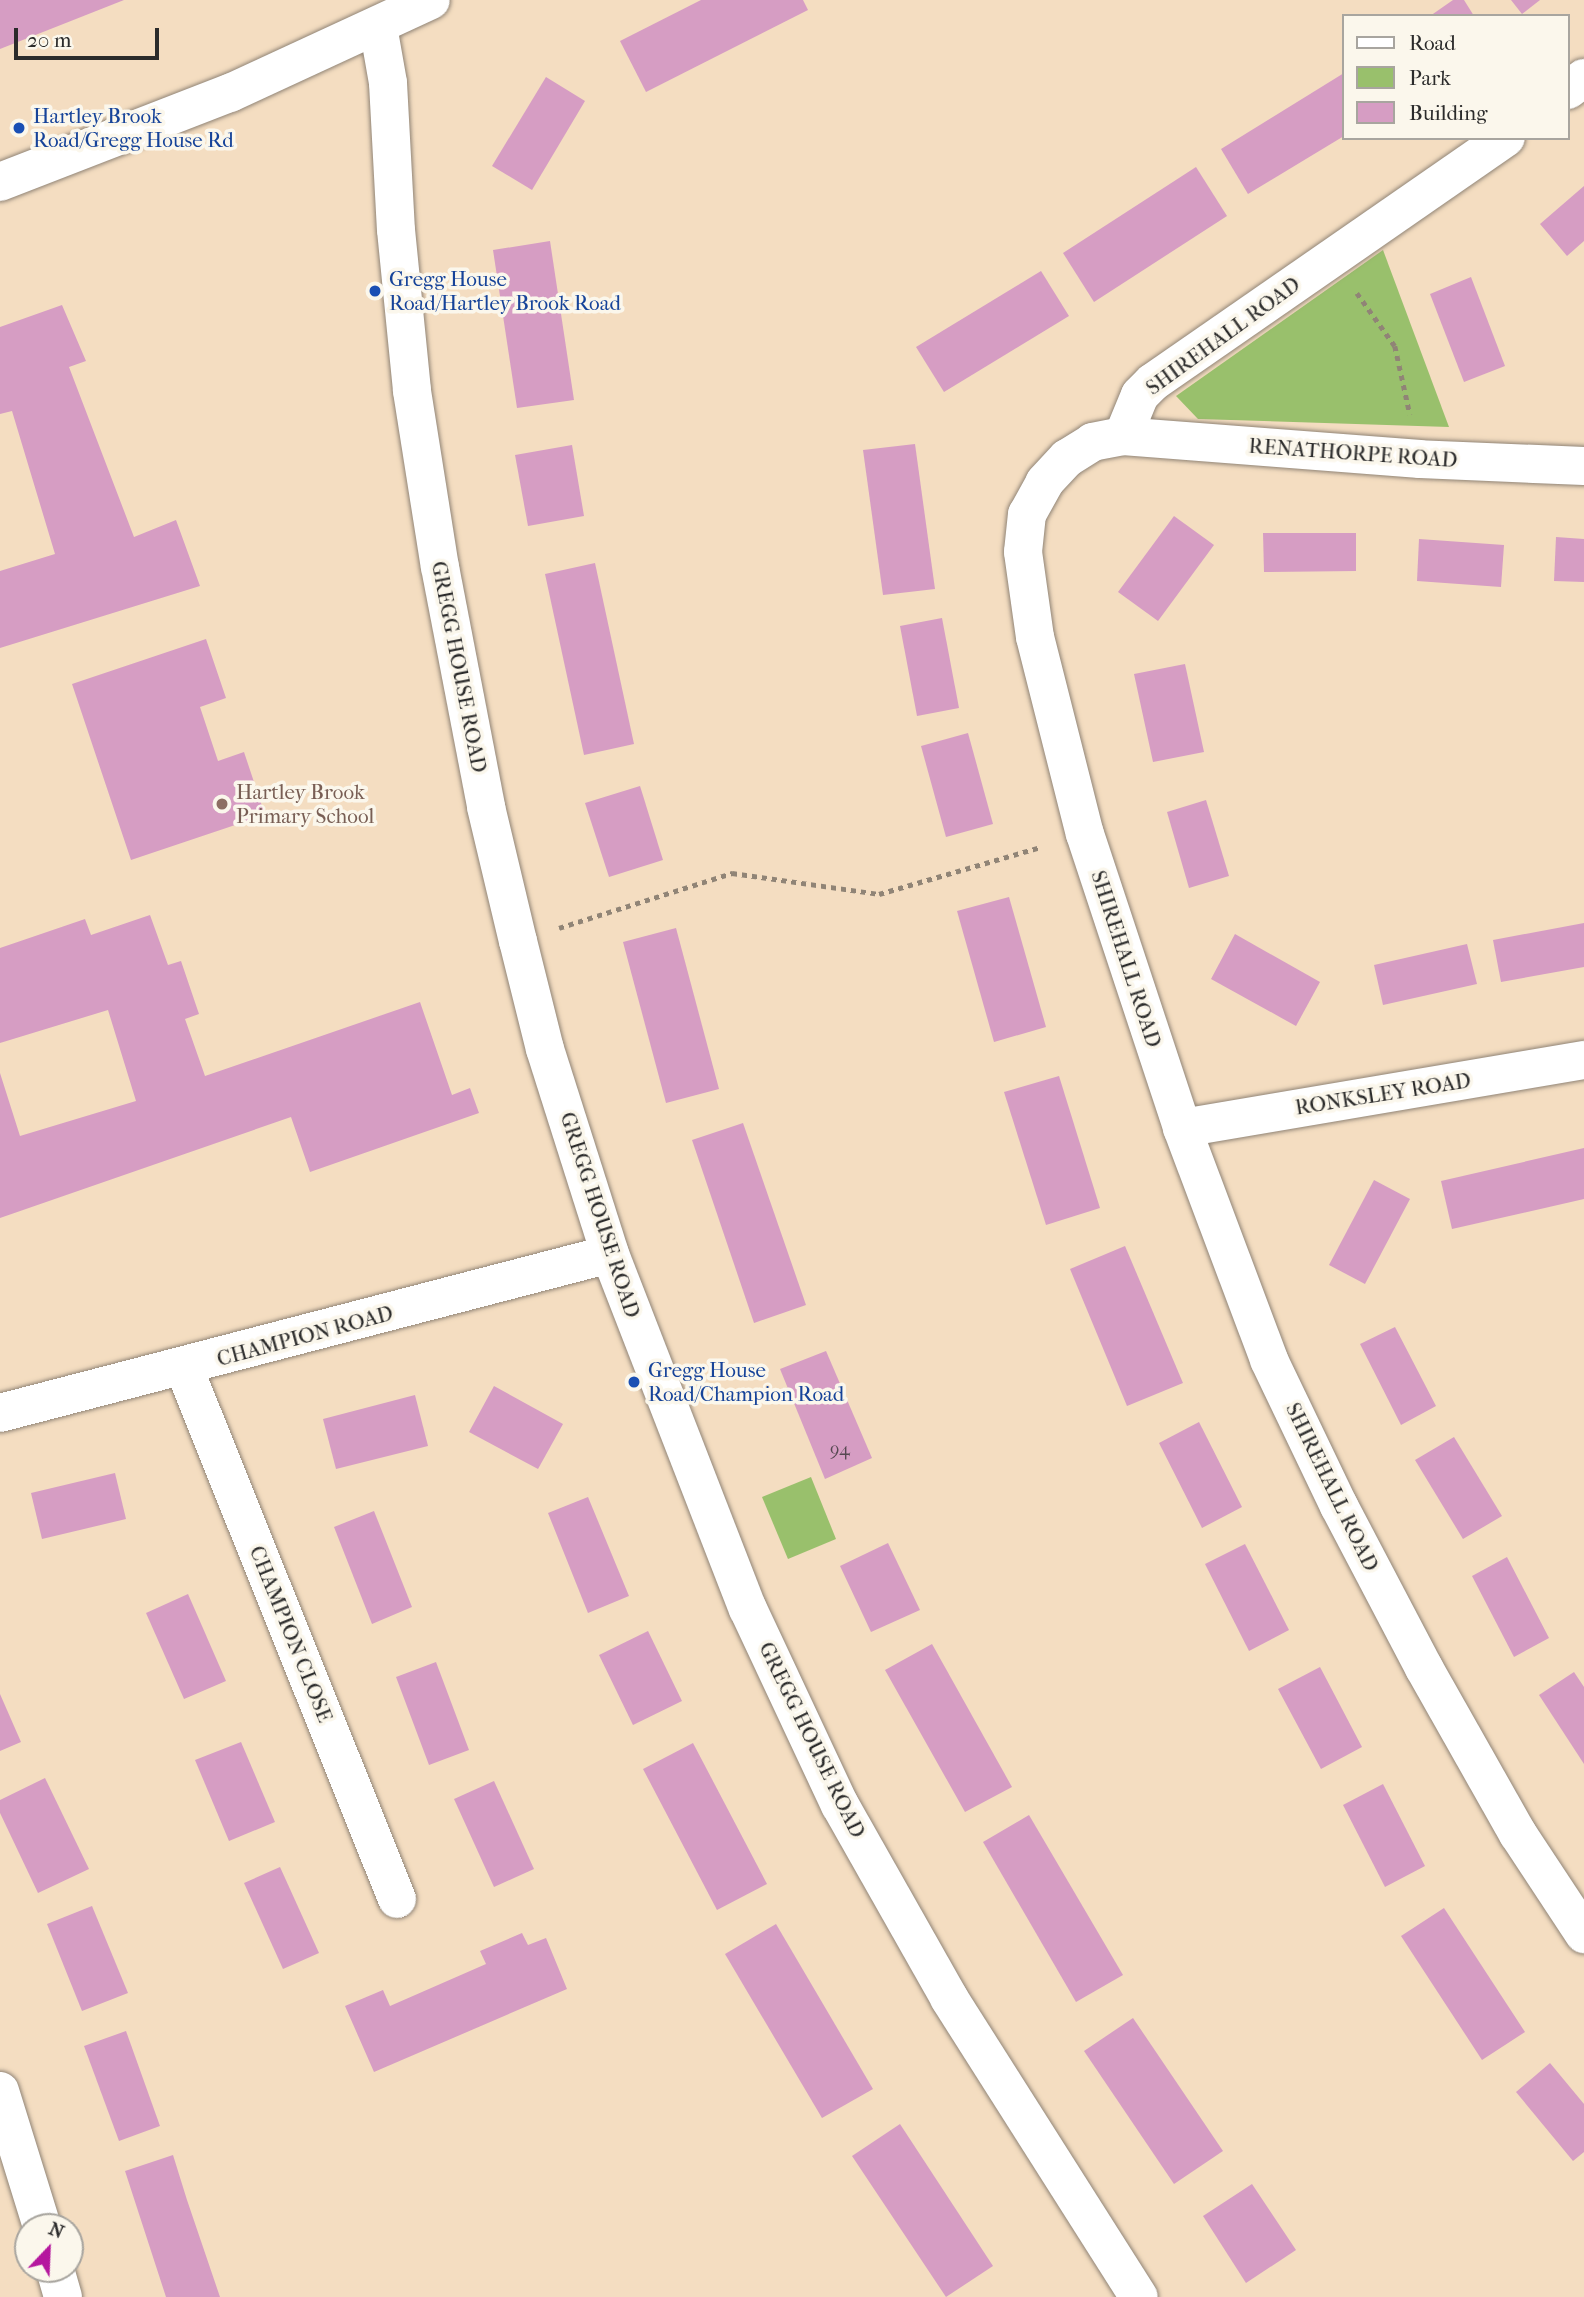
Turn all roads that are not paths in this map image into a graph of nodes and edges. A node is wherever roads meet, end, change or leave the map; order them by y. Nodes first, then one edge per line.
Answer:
1 (431, 0) edge
2 (378, 26) junction
3 (1503, 140) edge
4 (0, 182) edge
5 (1123, 436) junction
6 (1584, 466) edge
7 (1584, 1060) edge
8 (1182, 1128) junction
9 (610, 1254) junction
10 (184, 1368) junction
11 (0, 1413) edge
12 (397, 1899) dead end
13 (1584, 1934) edge
14 (0, 2091) edge
15 (38, 2213) edge
16 (1139, 2297) edge

1 - 2 street
2 - 4 street
2 - 9 street, GREGG HOUSE ROAD
3 - 5 street, SHIREHALL ROAD
5 - 6 street, RENATHORPE ROAD
5 - 8 street, SHIREHALL ROAD
7 - 8 street, RONKSLEY ROAD
8 - 13 street, SHIREHALL ROAD
9 - 10 street, CHAMPION ROAD
9 - 16 street, GREGG HOUSE ROAD
10 - 11 street, CHAMPION ROAD
10 - 12 street, CHAMPION CLOSE
14 - 15 street

